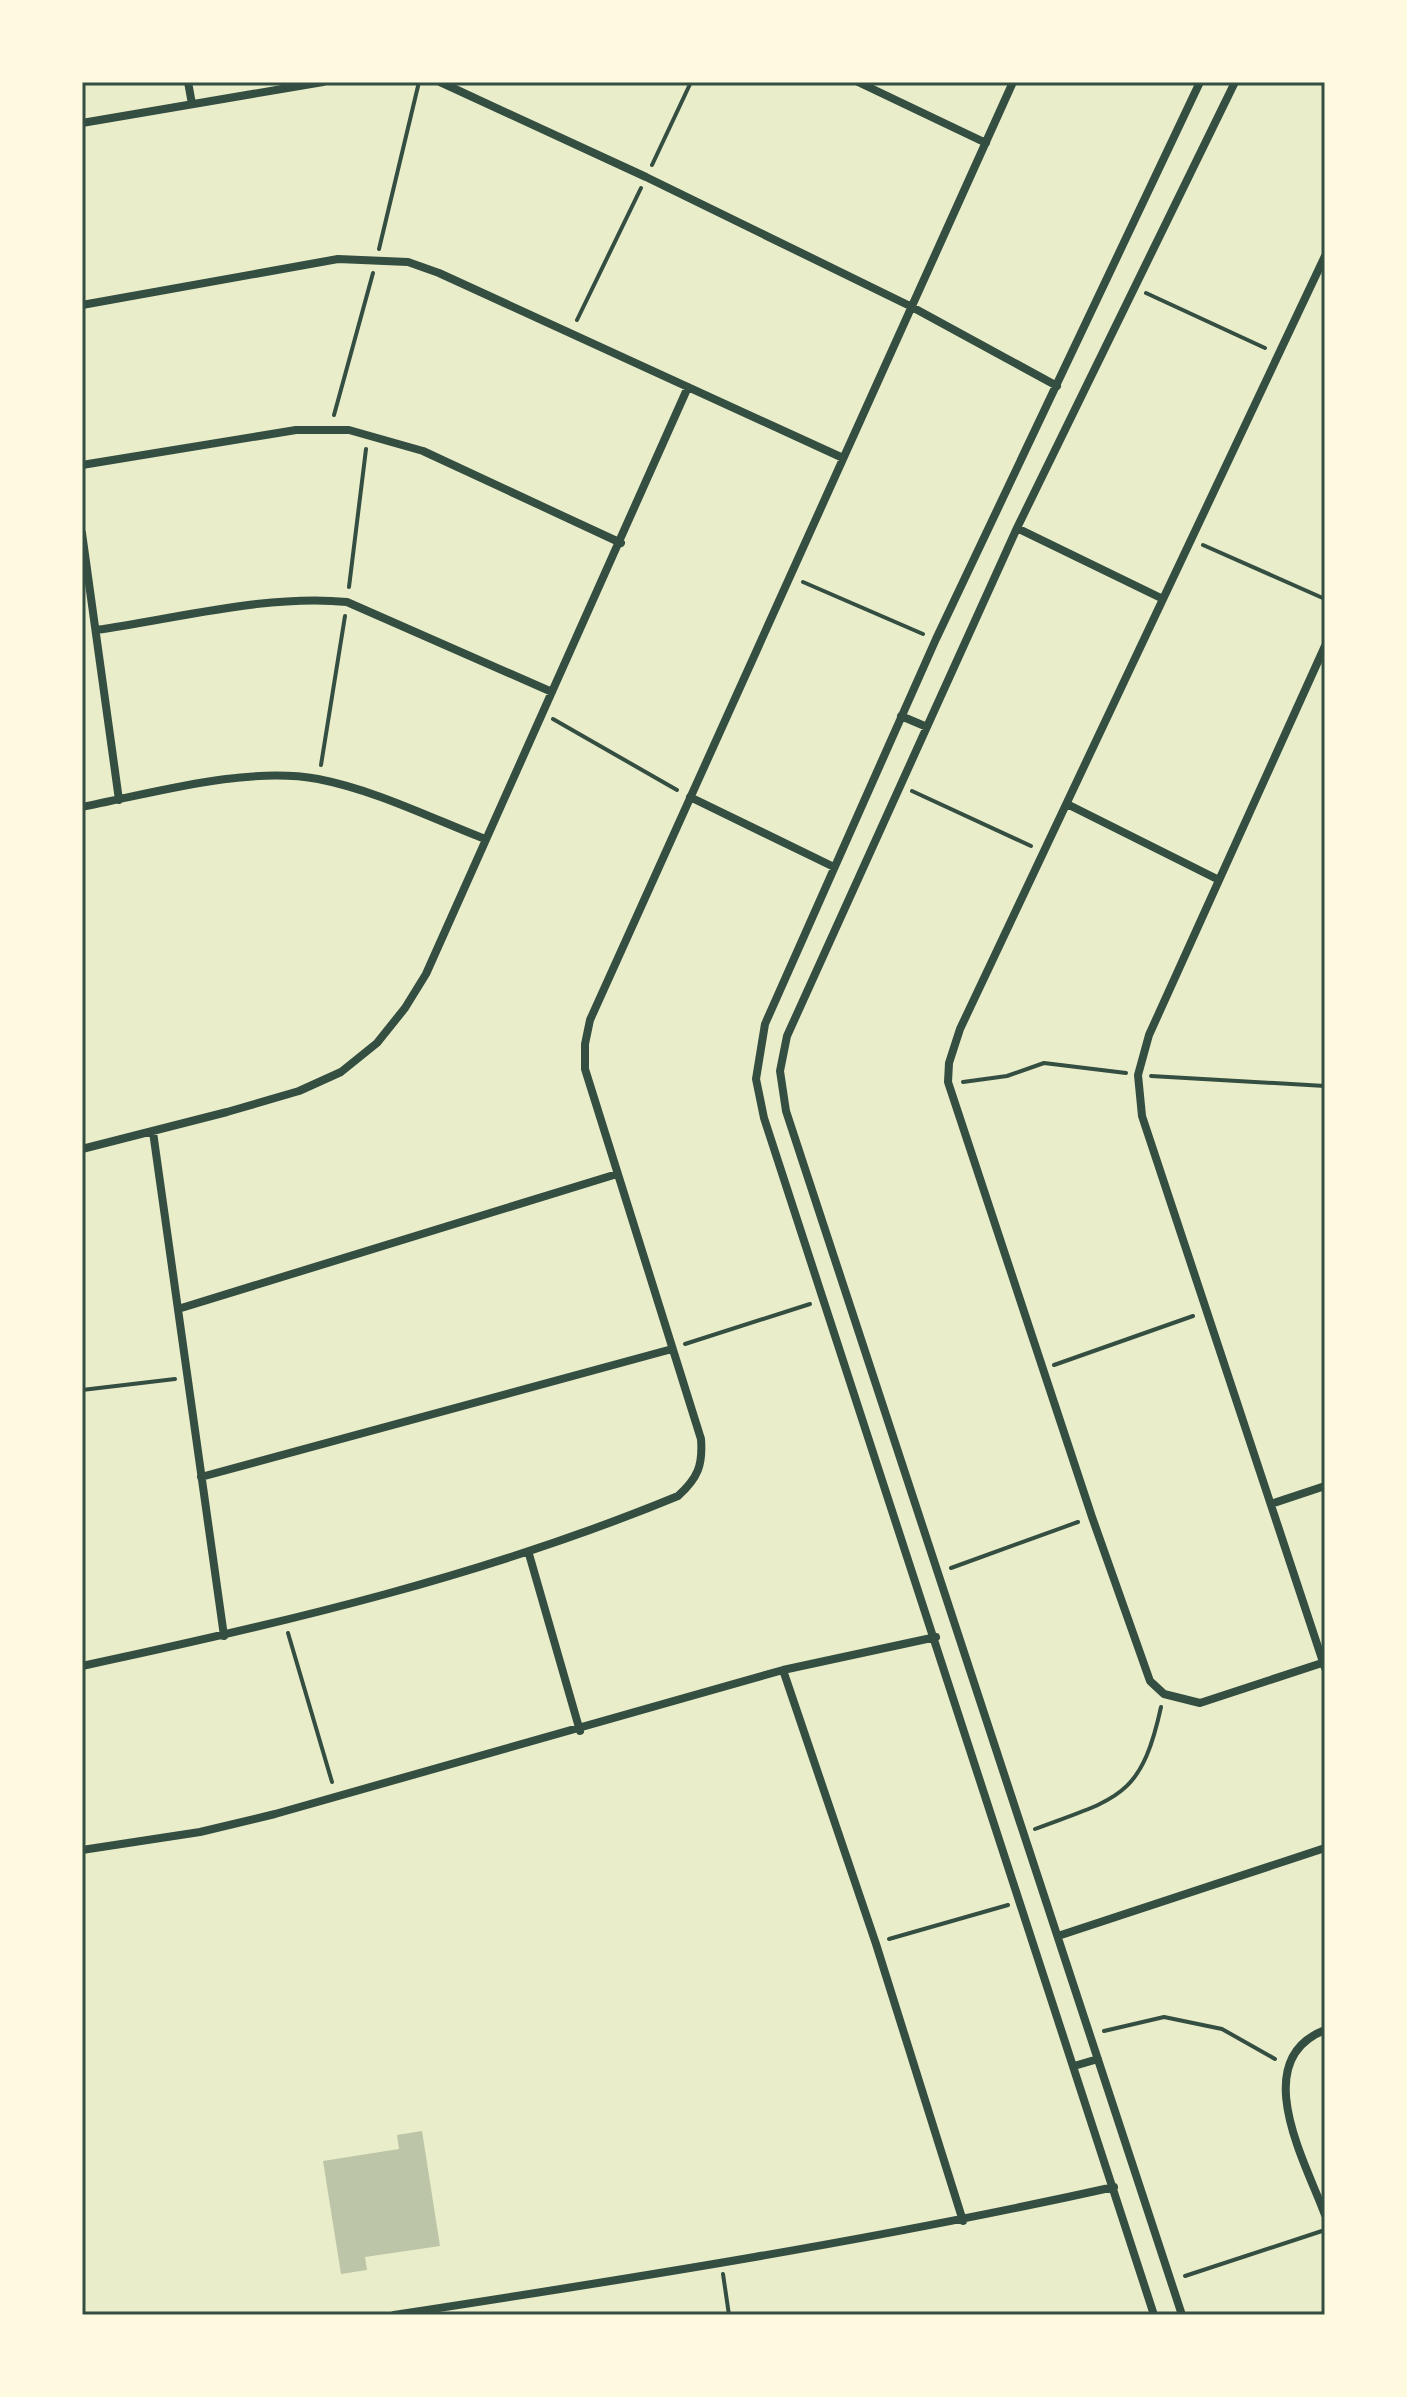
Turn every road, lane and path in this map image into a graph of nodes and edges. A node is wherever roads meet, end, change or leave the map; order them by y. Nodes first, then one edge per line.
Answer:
1 (188, 82) edge
2 (323, 82) edge
3 (440, 82) edge
4 (691, 82) edge
5 (858, 82) edge
6 (1013, 82) edge
7 (1200, 82) edge
8 (1235, 82) edge
9 (192, 104) junction
10 (82, 123) edge
11 (986, 143) junction
12 (646, 177) junction
13 (1325, 256) edge
14 (1137, 289) junction
15 (82, 305) edge
16 (912, 307) junction
17 (571, 333) junction
18 (1278, 354) junction
19 (1057, 386) junction
20 (688, 387) junction
21 (843, 458) junction
22 (82, 465) edge
23 (1017, 528) junction
24 (82, 533) edge
25 (1191, 540) junction
26 (621, 543) junction
27 (789, 576) junction
28 (1163, 599) junction
29 (1325, 599) edge
30 (96, 630) junction
31 (936, 639) junction
32 (1324, 651) edge
33 (552, 692) junction
34 (543, 713) junction
35 (901, 716) junction
36 (927, 727) junction
37 (900, 785) junction
38 (690, 797) junction
39 (119, 800) junction
40 (1067, 804) junction
41 (82, 807) edge
42 (485, 839) junction
43 (1045, 852) junction
44 (834, 867) junction
45 (1219, 880) junction
46 (153, 1132) junction
47 (82, 1149) edge
48 (617, 1174) junction
49 (824, 1299) junction
50 (178, 1309) junction
51 (1207, 1312) junction
52 (672, 1349) junction
53 (1042, 1369) junction
54 (188, 1377) junction
55 (82, 1390) edge
56 (201, 1477) junction
57 (1325, 1486) edge
58 (1271, 1504) junction
59 (1092, 1517) junction
60 (529, 1554) junction
61 (937, 1573) junction
62 (284, 1619) junction
63 (224, 1636) junction
64 (936, 1637) junction
65 (1324, 1664) edge
66 (82, 1666) edge
67 (783, 1670) junction
68 (1164, 1694) junction
69 (580, 1731) junction
70 (336, 1798) junction
71 (1022, 1834) junction
72 (1325, 1848) edge
73 (82, 1850) edge
74 (1020, 1901) junction
75 (1058, 1936) junction
76 (876, 1944) junction
77 (1325, 2030) edge
78 (1090, 2035) junction
79 (1098, 2059) junction
80 (1074, 2066) junction
81 (1287, 2067) junction
82 (1114, 2187) junction
83 (1325, 2215) edge
84 (963, 2221) junction
85 (1325, 2230) edge
86 (721, 2265) junction
87 (1172, 2281) junction
88 (394, 2315) edge
89 (729, 2315) edge
90 (1154, 2315) edge
91 (1182, 2315) edge

1 - 9 street
2 - 9 street
3 - 12 street
4 - 12 path
5 - 11 street
6 - 11 street
7 - 19 street
8 - 14 street
9 - 10 street
11 - 16 street
12 - 16 street
12 - 17 path
13 - 18 street
14 - 18 path
14 - 23 street
15 - 17 street
16 - 19 street
16 - 21 street
17 - 20 street
18 - 25 street
19 - 31 street
20 - 21 street
20 - 26 street
21 - 27 street
22 - 26 street
23 - 28 street
23 - 36 street
24 - 30 street
25 - 28 street
25 - 29 path
26 - 33 street
27 - 31 path
27 - 38 street
28 - 40 street
30 - 33 street
30 - 39 street
31 - 35 street
32 - 45 street
33 - 34 street
34 - 38 path
34 - 42 street
35 - 36 street
35 - 44 street
36 - 37 street
37 - 43 path
37 - 61 street
38 - 44 street
38 - 48 street
39 - 41 street
39 - 42 street
40 - 43 street
40 - 45 street
42 - 46 street
43 - 53 street
44 - 49 street
45 - 51 street
46 - 47 street
46 - 50 street
48 - 50 street
48 - 52 street
49 - 52 path
49 - 64 street
50 - 54 street
51 - 53 path
51 - 58 street
52 - 56 street
52 - 60 street
53 - 59 street
54 - 55 path
54 - 56 street
56 - 63 street
57 - 58 street
58 - 65 street
59 - 61 path
59 - 68 street
60 - 62 street
60 - 69 street
61 - 71 street
62 - 63 street
62 - 70 path
63 - 66 street
64 - 67 street
64 - 74 street
65 - 68 street
67 - 69 street
67 - 76 street
68 - 71 path
69 - 70 street
70 - 73 street
71 - 75 street
72 - 75 street
74 - 76 path
74 - 80 street
75 - 78 street
76 - 84 street
77 - 81 street
78 - 79 street
78 - 81 path
79 - 80 street
79 - 87 street
80 - 82 street
81 - 83 street
82 - 84 street
82 - 90 street
84 - 86 street
85 - 87 path
86 - 88 street
86 - 89 path
87 - 91 street

